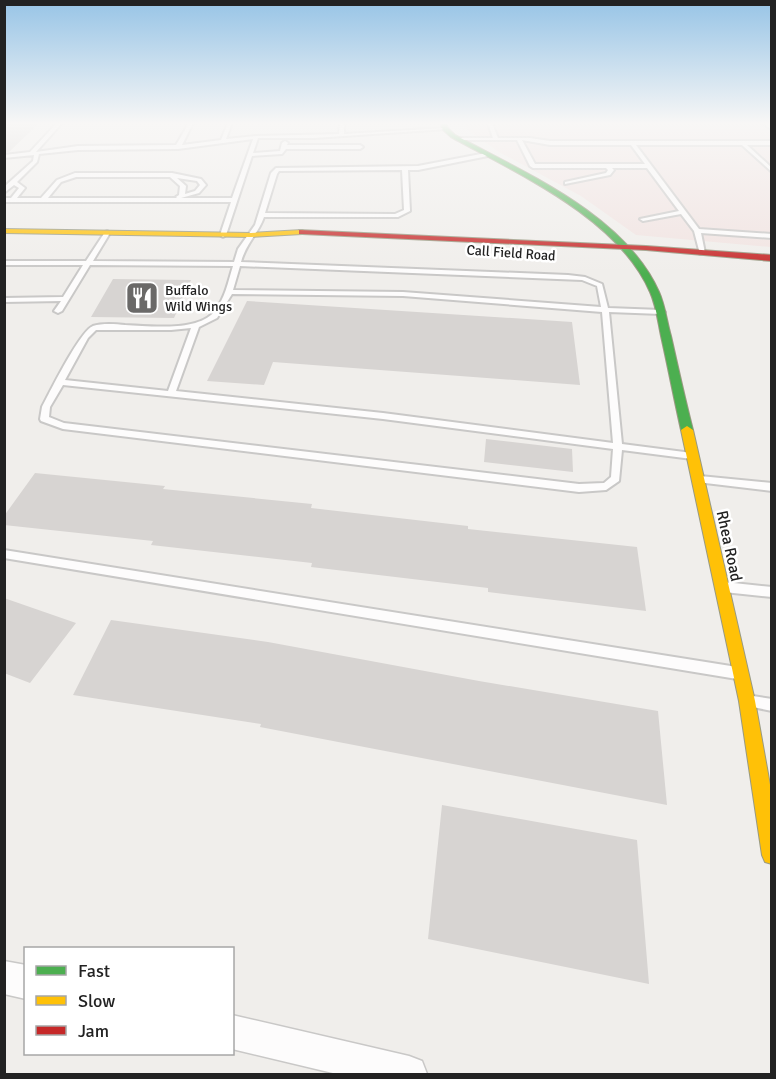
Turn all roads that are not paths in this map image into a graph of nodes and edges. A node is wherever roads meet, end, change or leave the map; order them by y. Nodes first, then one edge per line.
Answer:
1 (22, 173) edge
2 (244, 173) edge
3 (274, 173) edge
4 (405, 173) edge
5 (517, 173) edge
6 (608, 173) edge
7 (655, 173) edge
8 (171, 175) junction
9 (13, 182) junction
10 (567, 183) dead end
11 (4, 191) edge
12 (182, 195) junction
13 (4, 200) edge
14 (235, 200) junction
15 (13, 201) junction
16 (43, 201) junction
17 (174, 201) junction
18 (683, 212) junction
19 (261, 215) junction
20 (644, 219) dead end
21 (4, 231) edge
22 (697, 231) junction
23 (107, 233) junction
24 (223, 235) junction
25 (251, 235) junction
26 (771, 236) edge
27 (702, 253) junction
28 (631, 254) junction
29 (771, 258) edge
30 (4, 263) edge
31 (88, 263) junction
32 (657, 263) dead end
33 (236, 264) junction
34 (684, 265) dead end
35 (771, 272) edge
36 (229, 292) junction
37 (65, 299) junction
38 (4, 300) edge
39 (605, 310) junction
40 (58, 311) dead end
41 (661, 312) junction
42 (196, 324) junction
43 (61, 382) junction
44 (171, 394) junction
45 (618, 446) junction
46 (693, 456) junction
47 (698, 480) junction
48 (771, 487) edge
49 (4, 554) edge
50 (721, 586) junction
51 (771, 592) edge
52 (740, 674) junction
53 (747, 701) junction
54 (771, 705) edge
55 (771, 855) edge
56 (4, 977) edge
57 (24, 982) edge
58 (234, 1032) edge
59 (409, 1074) edge

1 - 9 lane
2 - 14 lane
3 - 19 lane
4 - 19 lane
5 - 28 street, Rhea Road
6 - 10 lane
7 - 18 lane
8 - 12 lane
8 - 12 lane
8 - 16 lane
9 - 11 lane
9 - 15 lane
12 - 17 lane
13 - 15 lane
14 - 17 lane
14 - 24 lane
15 - 16 lane
16 - 17 lane
18 - 20 lane
18 - 22 lane
19 - 25 lane
21 - 23 street, Call Field Road
22 - 26 lane
22 - 27 lane
23 - 24 street, Call Field Road
23 - 31 lane
24 - 25 street, Call Field Road
25 - 28 street, Call Field Road
25 - 33 lane
27 - 28 street, Call Field Road
27 - 29 street, Call Field Road
28 - 32 street, Call Field Road
28 - 41 street, Rhea Road
30 - 31 lane
31 - 33 lane
31 - 37 lane
33 - 36 lane
33 - 39 lane
34 - 35 street
36 - 39 lane
36 - 42 lane
37 - 38 lane
37 - 40 lane
39 - 41 lane
39 - 45 lane
41 - 46 street, Rhea Road
42 - 43 lane
42 - 44 lane
43 - 44 lane
43 - 45 lane
44 - 45 lane
45 - 46 lane
46 - 47 street, Rhea Road
47 - 48 lane
47 - 50 street, Rhea Road
49 - 52 lane
50 - 51 lane
50 - 52 street, Rhea Road
52 - 53 street, Rhea Road
53 - 54 lane
53 - 55 street, Rhea Road
56 - 57 street
58 - 59 street

